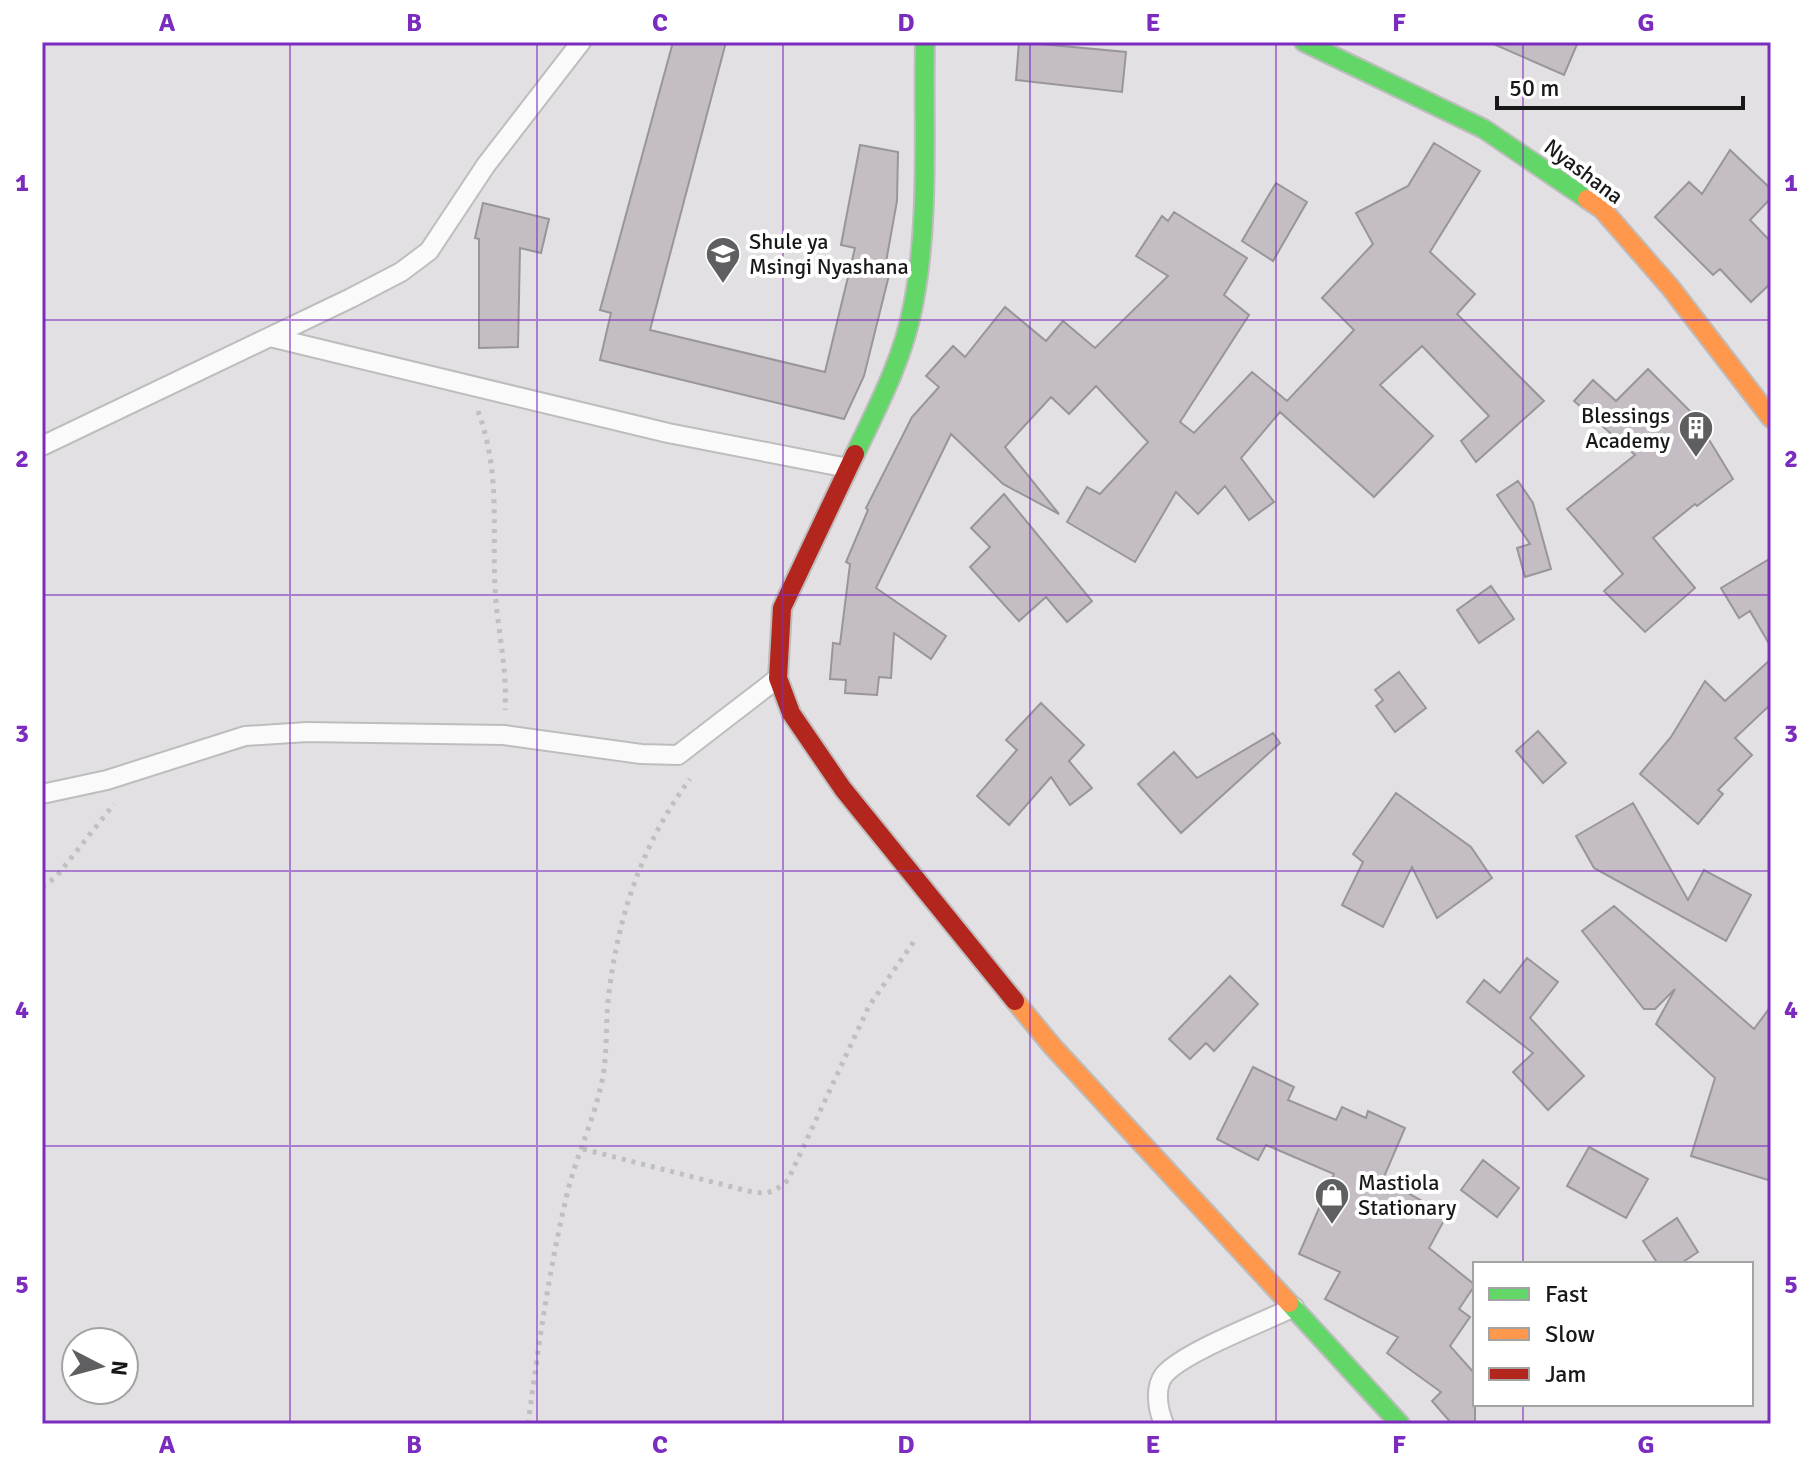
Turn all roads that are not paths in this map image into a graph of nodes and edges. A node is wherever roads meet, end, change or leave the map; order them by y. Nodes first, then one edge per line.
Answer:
1 (581, 42) edge
2 (925, 42) edge
3 (1304, 42) edge
4 (270, 337) junction
5 (1771, 418) edge
6 (42, 446) edge
7 (848, 468) junction
8 (778, 678) junction
9 (42, 794) edge
10 (1294, 1307) junction
11 (1164, 1424) edge
12 (1400, 1424) edge

1 - 4 lane
2 - 7 street
3 - 5 street, Nyashana
4 - 6 lane
4 - 7 lane
7 - 8 street
8 - 9 lane
8 - 10 street
10 - 11 lane
10 - 12 street

